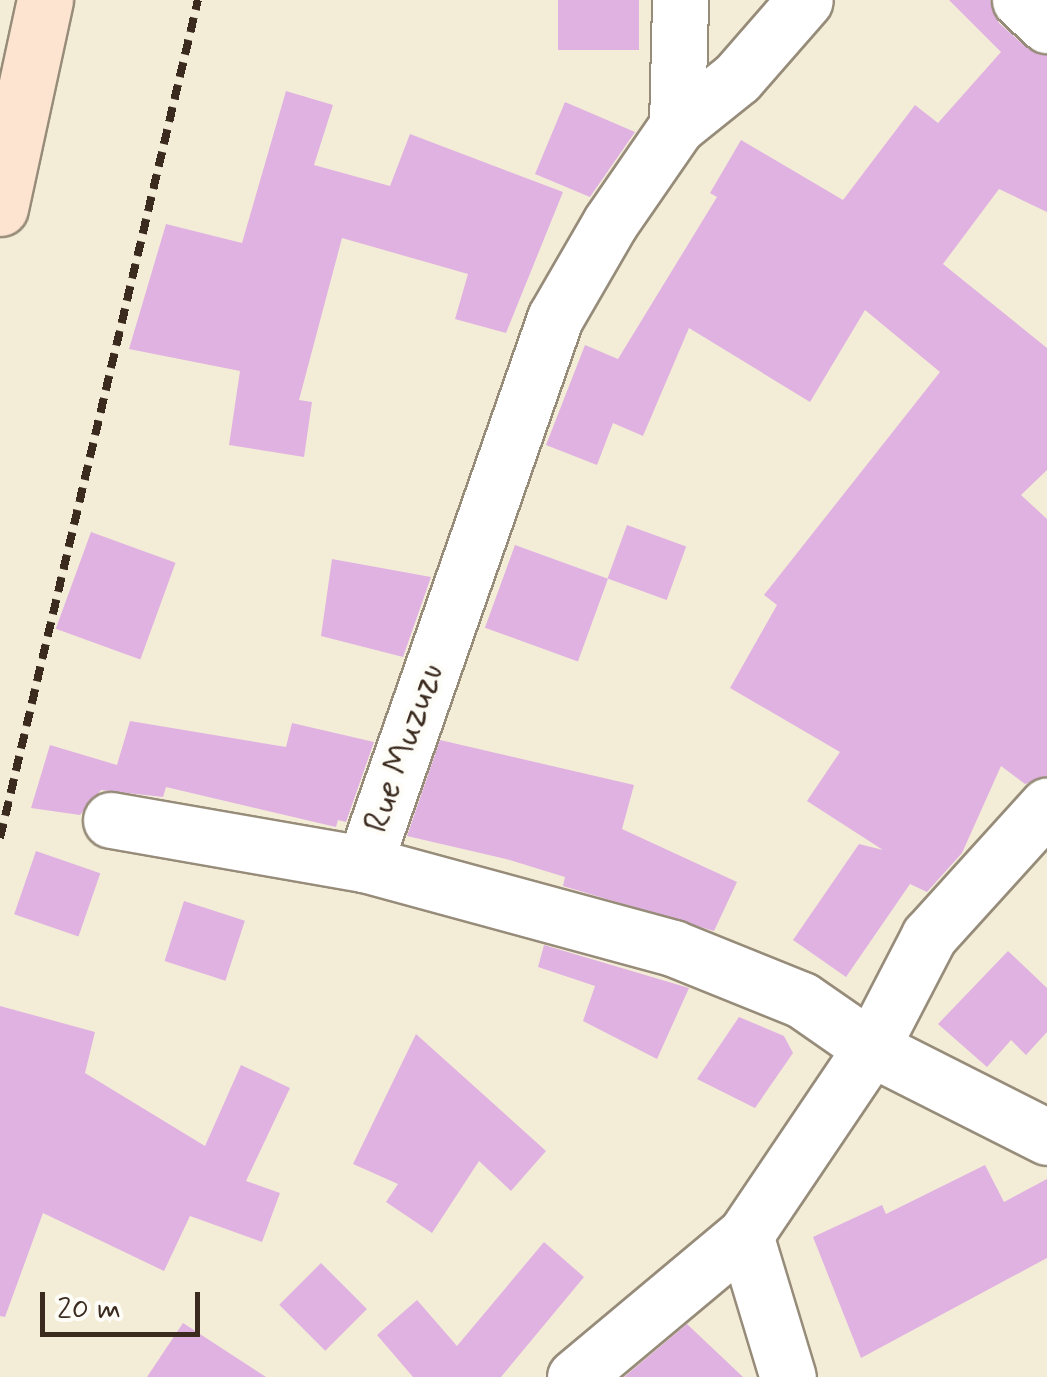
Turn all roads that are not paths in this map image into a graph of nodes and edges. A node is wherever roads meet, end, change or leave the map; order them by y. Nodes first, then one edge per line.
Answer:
1 (46, 0) edge
2 (680, 0) edge
3 (805, 0) edge
4 (1020, 0) edge
5 (1047, 26) edge
6 (678, 126) junction
7 (0, 208) edge
8 (1047, 806) edge
9 (111, 820) dead end
10 (364, 864) junction
11 (870, 1048) junction
12 (1047, 1137) edge
13 (745, 1234) junction
14 (575, 1377) edge
15 (788, 1377) edge

1 - 7 main road
2 - 6 street
3 - 6 street, Rue Muzuzu
4 - 5 street
6 - 10 street, Rue Muzuzu
8 - 11 street
9 - 10 street
10 - 11 street, Rue Muzuzu
11 - 12 street, Rue Muzuzu
11 - 13 street
13 - 14 street
13 - 15 street

